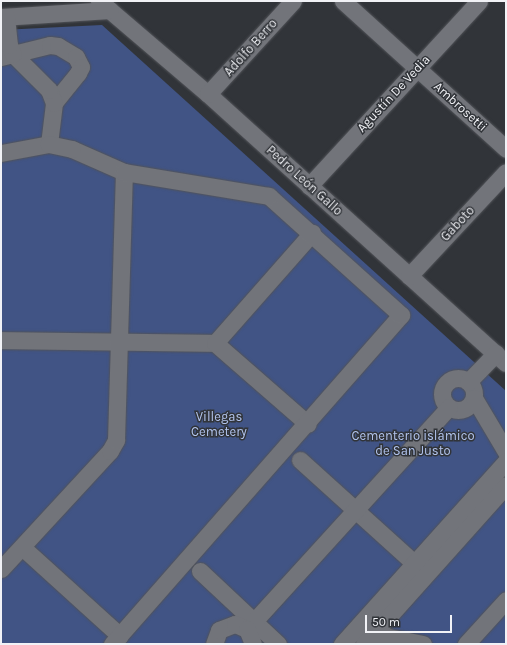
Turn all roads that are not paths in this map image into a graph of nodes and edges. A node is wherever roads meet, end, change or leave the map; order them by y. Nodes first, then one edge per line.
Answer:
1 (33, 1) edge
2 (294, 1) edge
3 (343, 1) edge
4 (479, 1) edge
5 (109, 4) edge
6 (3, 17) edge
7 (7, 55) edge
8 (418, 69) junction
9 (208, 94) junction
10 (54, 103) junction
11 (49, 144) junction
12 (506, 149) edge
13 (1, 153) edge
14 (124, 172) junction
15 (506, 172) edge
16 (309, 186) junction
17 (312, 233) junction
18 (409, 276) junction
19 (1, 340) edge
20 (118, 342) junction
21 (215, 343) junction
22 (503, 361) edge
23 (468, 382) junction
24 (474, 398) junction
25 (448, 407) junction
26 (308, 424) junction
27 (506, 452) edge
28 (300, 460) dead end
29 (506, 461) edge
30 (504, 491) edge
31 (354, 510) junction
32 (22, 547) junction
33 (415, 564) junction
34 (1, 569) edge
35 (200, 571) dead end
36 (506, 600) edge
37 (251, 631) edge
38 (369, 639) edge
39 (116, 640) edge
40 (214, 644) edge
41 (278, 644) edge
42 (342, 644) edge
43 (423, 644) edge
44 (466, 644) edge

1 - 6 street
2 - 9 street, Adolfo Berro
3 - 8 street, Ambrosetti
4 - 8 street, Agustín De Vedia
5 - 6 street
5 - 9 street, Pedro León Gallo
6 - 7 street
7 - 10 street
7 - 10 street
8 - 12 street, Ambrosetti
8 - 16 street, Agustín De Vedia
9 - 16 street, Pedro León Gallo
10 - 11 street
11 - 13 street
11 - 14 street
14 - 17 street
14 - 20 street
15 - 18 street, Gaboto
16 - 18 street, Pedro León Gallo
17 - 21 street
17 - 26 street
18 - 22 street, Pedro León Gallo
19 - 20 street
20 - 21 street
20 - 32 street
21 - 26 street
22 - 23 street
23 - 24 street
23 - 25 street
24 - 25 street
24 - 27 street
25 - 31 street
26 - 39 street
28 - 31 street
29 - 33 street
30 - 38 street
31 - 33 street
31 - 37 street
32 - 34 street
32 - 39 street
33 - 42 street
35 - 37 street
36 - 44 street
37 - 40 street
37 - 41 street
38 - 43 street

